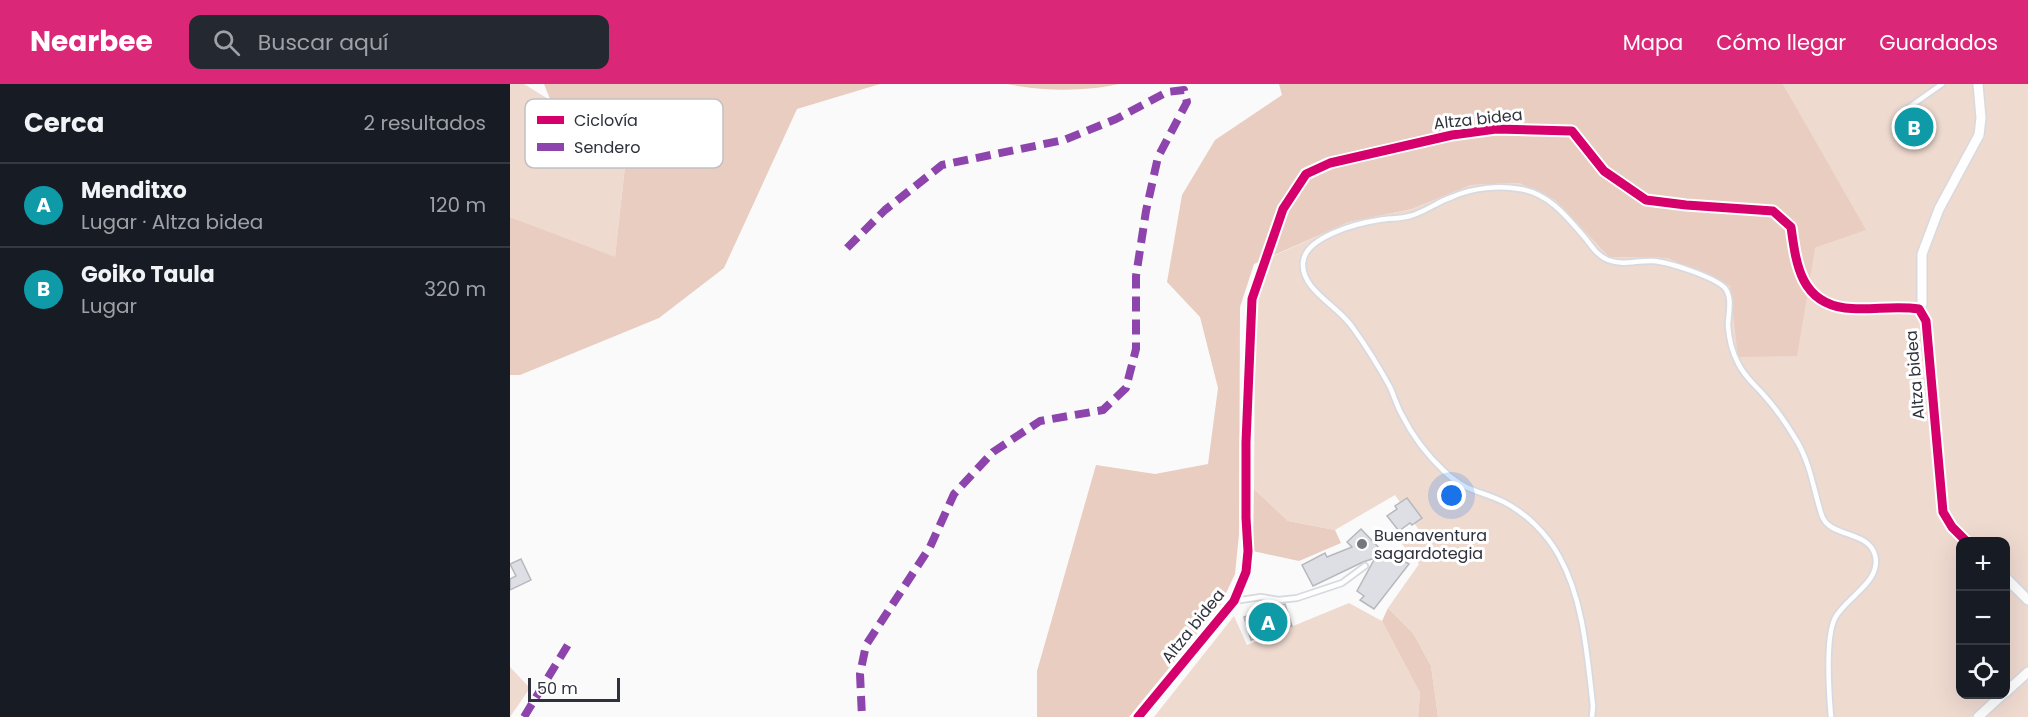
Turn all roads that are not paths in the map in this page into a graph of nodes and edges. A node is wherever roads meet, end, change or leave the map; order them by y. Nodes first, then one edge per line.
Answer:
1 (1942, 84) edge
2 (1978, 84) edge
3 (1900, 113) dead end
4 (1919, 309) junction
5 (1962, 537) edge
6 (1365, 566) dead end
7 (2010, 583) edge
8 (2028, 600) edge
9 (1234, 601) junction
10 (2028, 672) edge
11 (2010, 688) edge
12 (1998, 699) edge
13 (1138, 717) edge
14 (1592, 717) edge
15 (1831, 717) edge
16 (1978, 717) edge

1 - 3 lane
2 - 4 street
4 - 5 street, Altza bidea
4 - 9 street, Altza bidea
6 - 9 lane
7 - 8 street
9 - 13 street, Altza bidea
10 - 11 street
12 - 16 street
14 - 15 lane

